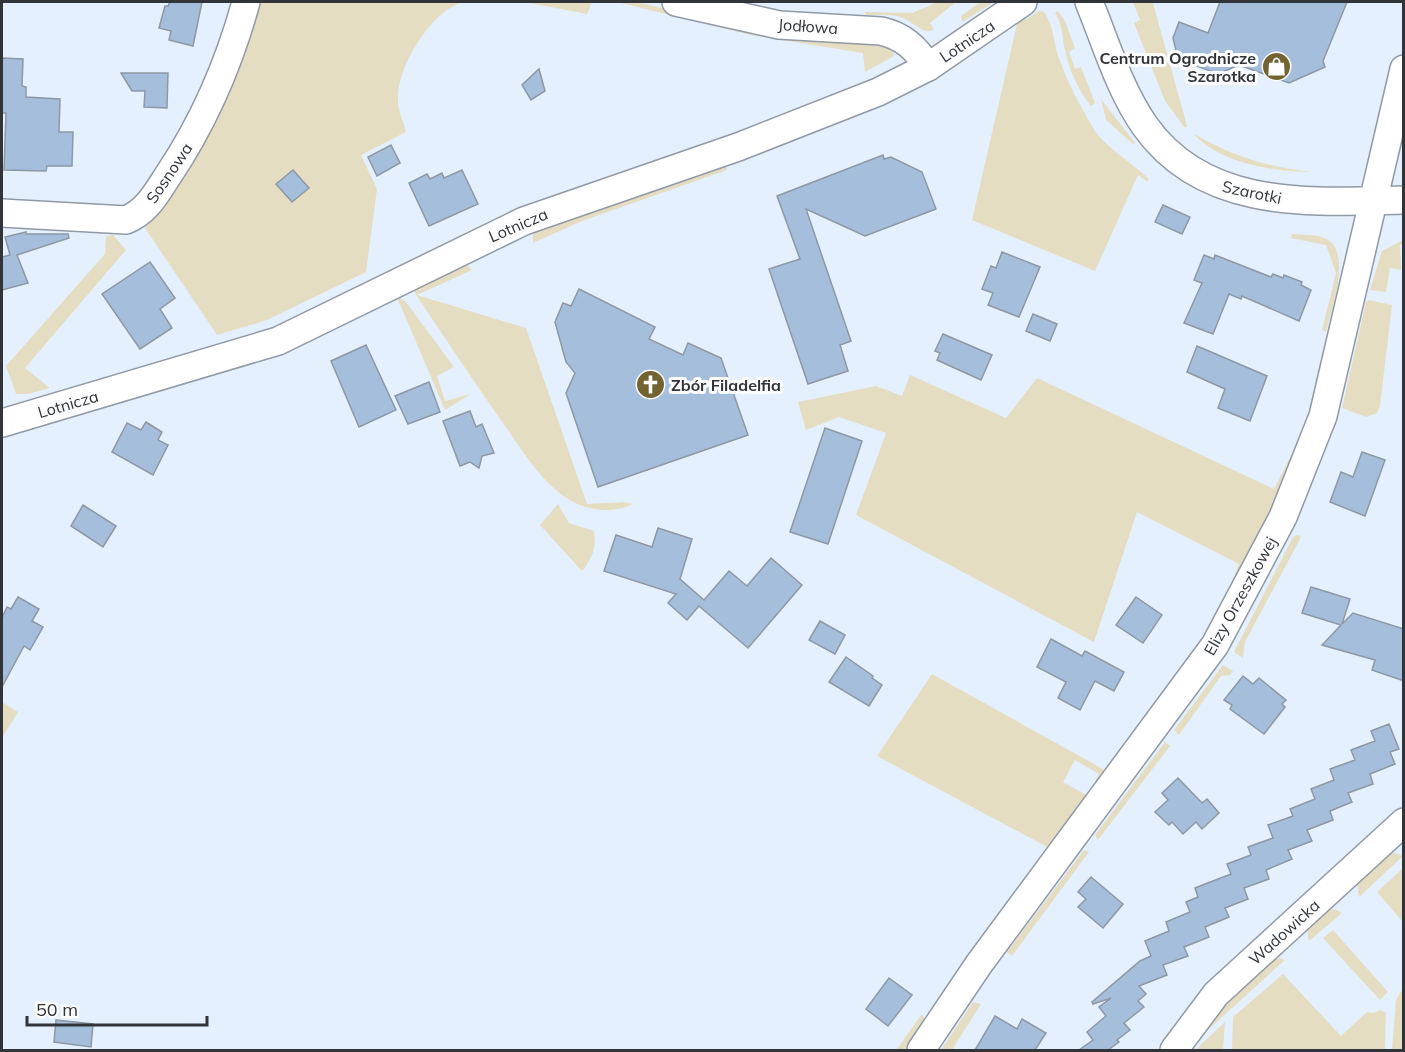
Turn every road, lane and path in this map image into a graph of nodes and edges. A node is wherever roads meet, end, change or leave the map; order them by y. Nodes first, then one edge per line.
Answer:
1 (246, 2) edge
2 (676, 2) edge
3 (1023, 2) edge
4 (1089, 2) edge
5 (928, 67) junction
6 (1404, 69) edge
7 (1404, 200) edge
8 (1373, 201) junction
9 (2, 213) edge
10 (2, 420) edge
11 (1404, 822) edge
12 (921, 1050) edge
13 (1174, 1050) edge

1 - 9 street, Sosnowa
2 - 5 street, Jodłowa
3 - 5 street, Lotnicza
4 - 8 street, Szarotki
5 - 10 street, Lotnicza
6 - 8 street, Elizy Orzeszkowej
7 - 8 street, Szarotki
8 - 12 street, Elizy Orzeszkowej
11 - 13 street, Wadowicka

